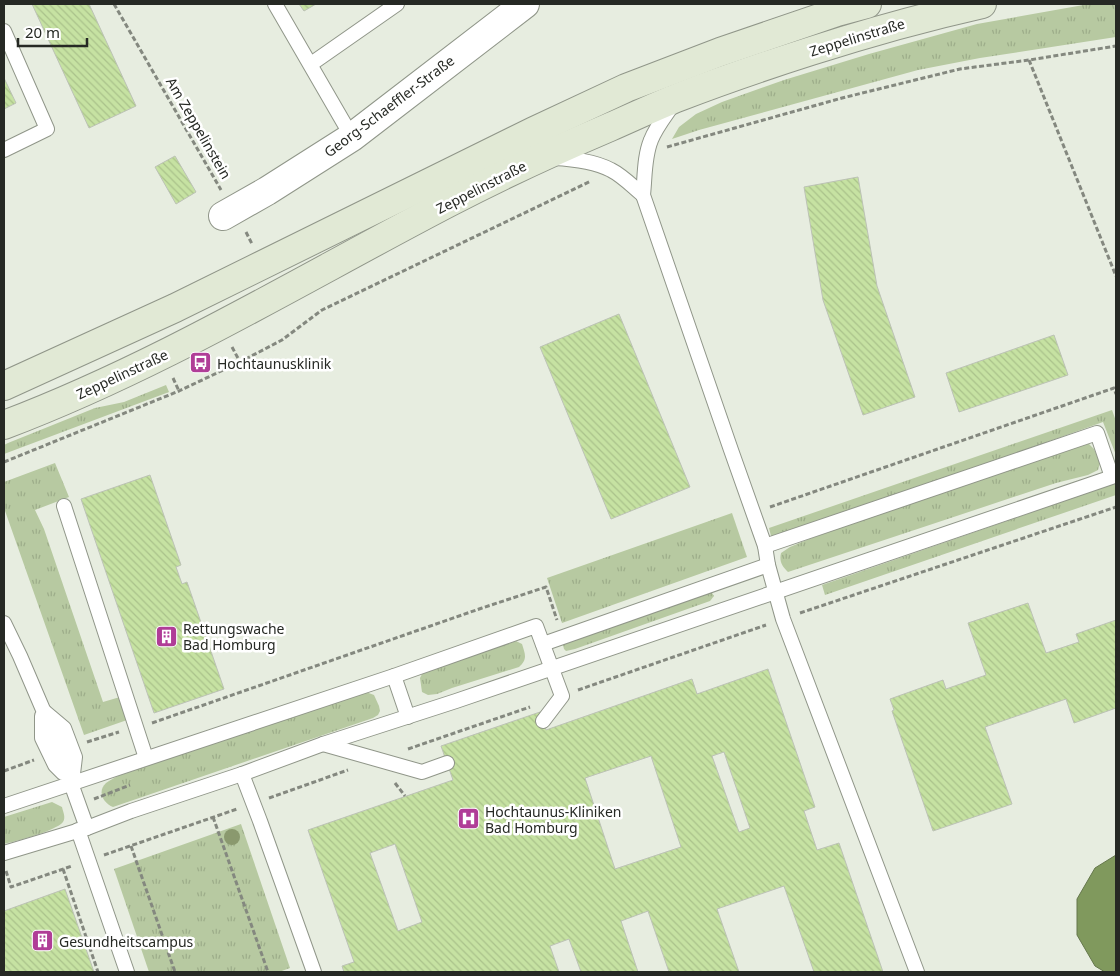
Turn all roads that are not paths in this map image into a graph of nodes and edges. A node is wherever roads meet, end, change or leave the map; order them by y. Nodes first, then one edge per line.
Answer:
1 (275, 4) edge
2 (397, 4) edge
3 (525, 4) edge
4 (867, 4) edge
5 (982, 4) edge
6 (844, 8) edge
7 (4, 31) edge
8 (311, 64) junction
9 (678, 97) junction
10 (352, 137) junction
11 (4, 150) edge
12 (540, 157) junction
13 (643, 195) junction
14 (228, 213) road end
15 (4, 386) edge
16 (4, 425) edge
17 (64, 506) dead end
18 (765, 546) junction
19 (768, 565) junction
20 (775, 591) junction
21 (5, 622) edge
22 (543, 644) junction
23 (552, 668) junction
24 (394, 676) junction
25 (42, 710) junction
26 (408, 717) junction
27 (543, 721) dead end
28 (323, 744) junction
29 (146, 758) junction
30 (447, 763) dead end
31 (242, 774) junction
32 (72, 784) junction
33 (4, 806) edge
34 (82, 829) junction
35 (4, 853) edge
36 (127, 972) edge
37 (314, 972) edge
38 (917, 972) edge

1 - 8 lane
2 - 8 lane
3 - 10 street, Georg-Schaeffler-Straße
4 - 6 main road, Zeppelinstraße
5 - 9 main road, Zeppelinstraße
6 - 15 main road, Zeppelinstraße
7 - 11 lane
8 - 10 lane
9 - 12 main road, Zeppelinstraße
9 - 13 lane
10 - 14 street, Georg-Schaeffler-Straße
12 - 13 lane
12 - 16 main road, Zeppelinstraße
13 - 18 lane
17 - 29 lane
18 - 19 lane
18 - 20 lane
19 - 20 lane
19 - 22 lane
20 - 23 lane
20 - 38 lane
21 - 25 lane
22 - 23 lane
22 - 24 lane
23 - 26 lane
23 - 27 lane
24 - 26 lane
24 - 29 lane
25 - 32 lane
25 - 32 lane
26 - 28 lane
28 - 30 lane
28 - 31 lane
29 - 32 lane
31 - 34 lane
31 - 37 lane
32 - 33 lane
32 - 34 lane
34 - 35 lane
34 - 36 lane

